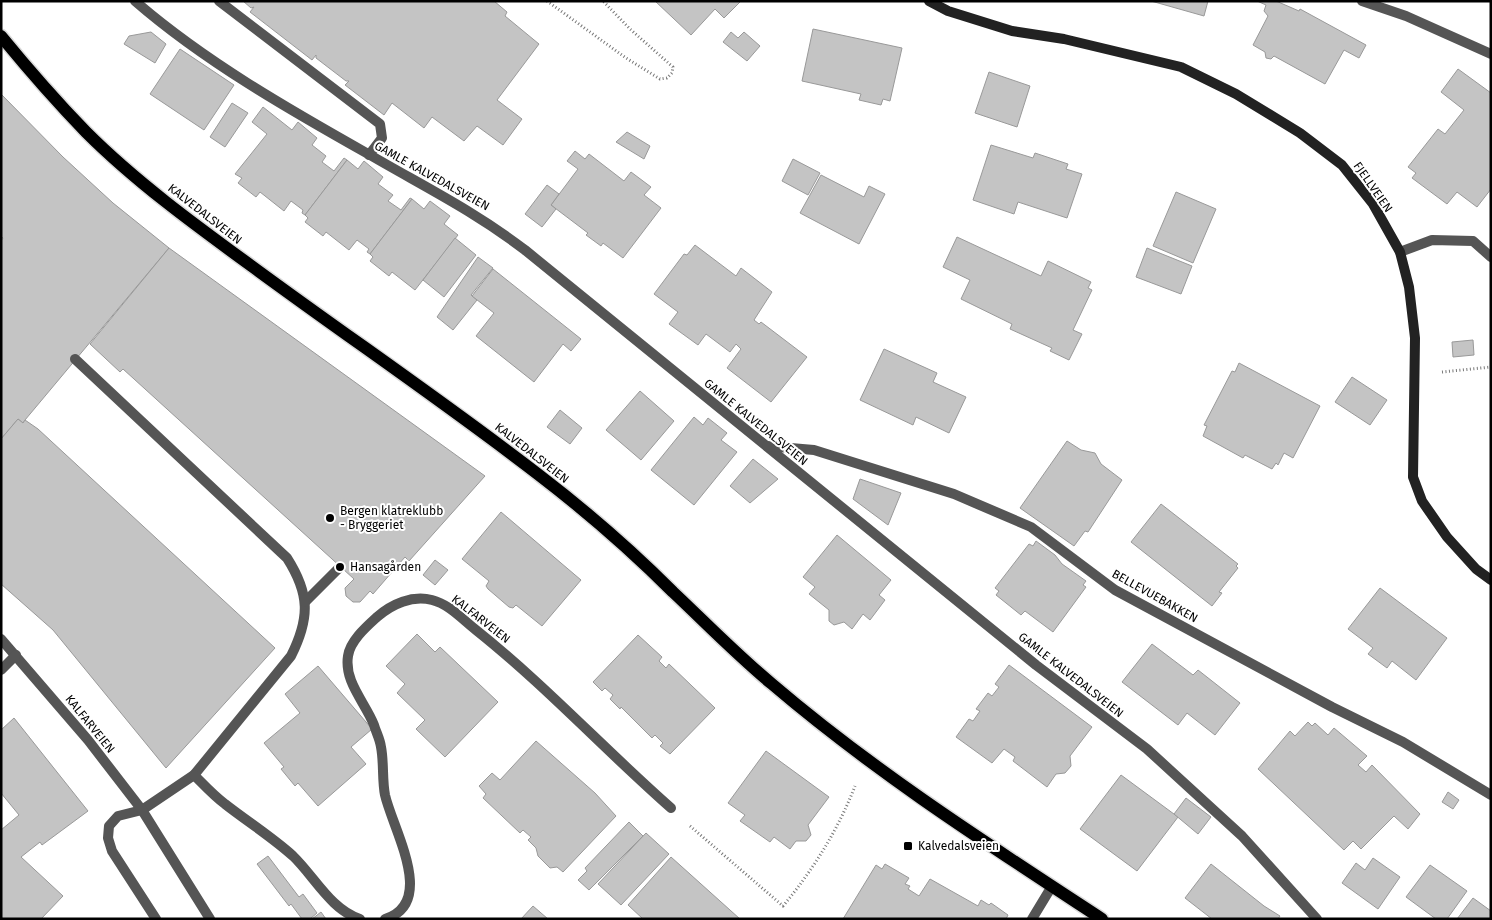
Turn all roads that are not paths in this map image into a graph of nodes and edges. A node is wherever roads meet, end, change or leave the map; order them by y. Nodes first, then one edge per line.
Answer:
1 (135, 1) edge
2 (219, 1) edge
3 (929, 1) edge
4 (1362, 1) edge
5 (1, 36) edge
6 (1491, 54) edge
7 (369, 155) junction
8 (1400, 252) junction
9 (1491, 257) edge
10 (75, 359) dead end
11 (766, 446) junction
12 (340, 567) dead end
13 (1491, 580) edge
14 (305, 602) junction
15 (1, 640) edge
16 (16, 655) junction
17 (1, 670) edge
18 (194, 775) junction
19 (1491, 794) edge
20 (671, 808) dead end
21 (142, 810) junction
22 (1052, 886) junction
23 (156, 919) edge
24 (210, 919) edge
25 (360, 919) edge
26 (385, 919) edge
27 (1032, 919) edge
28 (1102, 919) edge
29 (1317, 919) edge

1 - 7 street, GAMLE KALVEDALSVEIEN
2 - 7 street
3 - 8 street, FJELLVEIEN
4 - 6 street
5 - 22 main road, KALVEDALSVEIEN
7 - 11 street, GAMLE KALVEDALSVEIEN
8 - 9 street
8 - 13 street, FJELLVEIEN
10 - 14 street
11 - 19 street, BELLEVUEBAKKEN
11 - 29 street, GAMLE KALVEDALSVEIEN
12 - 14 street
14 - 18 street
15 - 16 street, KALFARVEIEN
16 - 17 street
16 - 21 street, KALFARVEIEN
18 - 21 street
18 - 25 street
20 - 26 street, KALFARVEIEN
21 - 23 street
21 - 24 street, KALFARVEIEN
22 - 27 street
22 - 28 main road, KALVEDALSVEIEN

